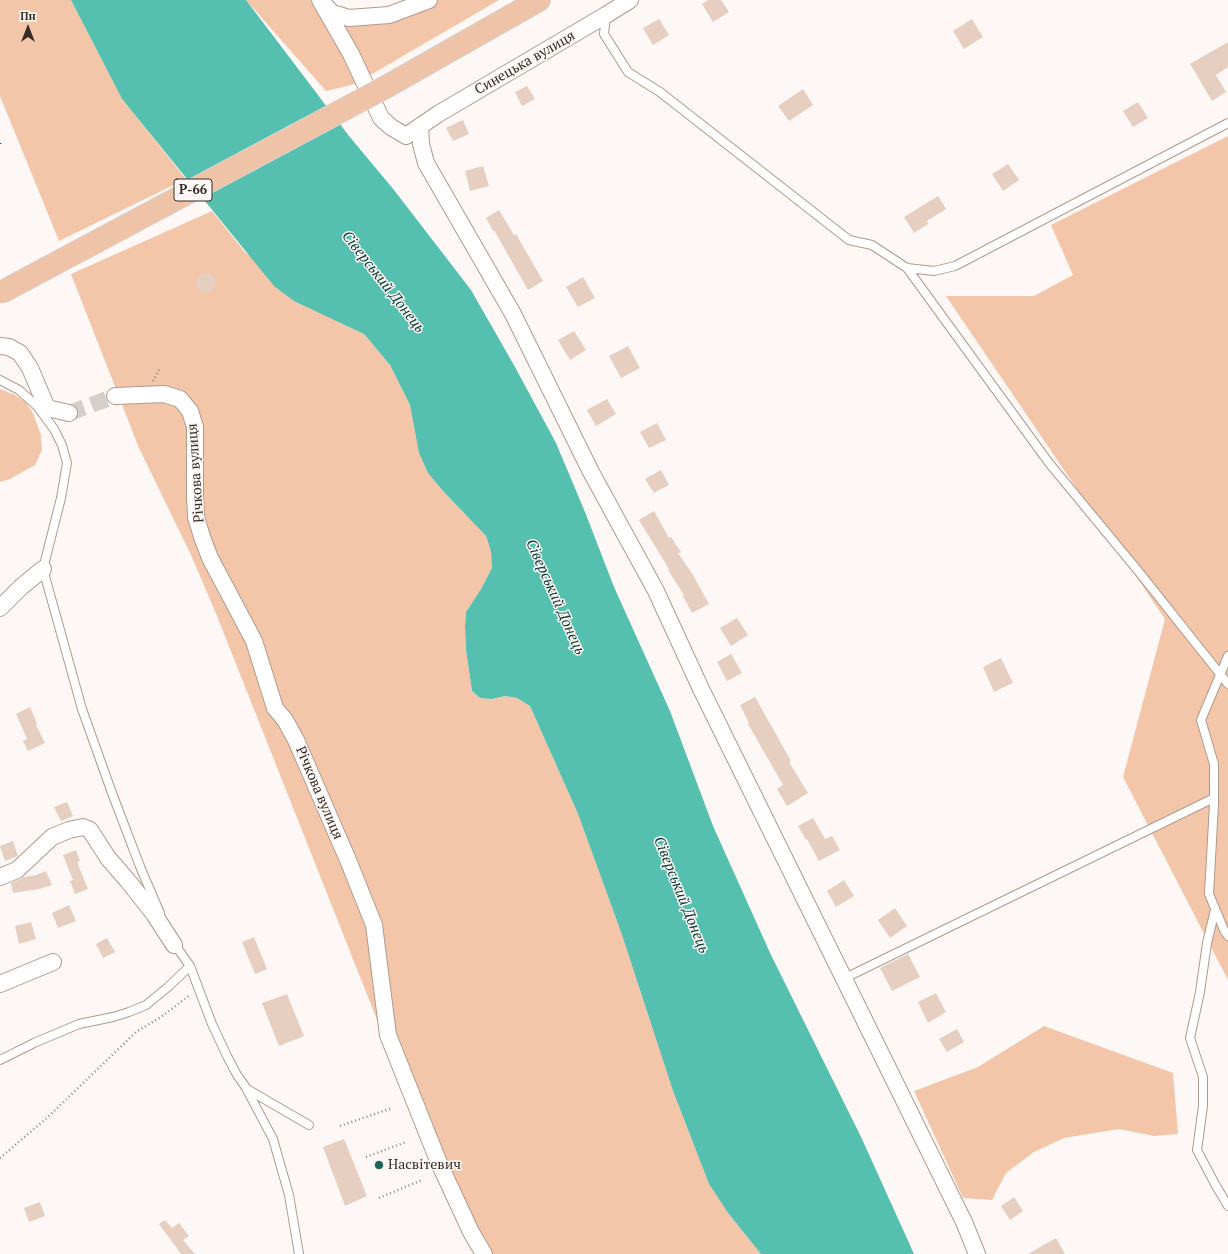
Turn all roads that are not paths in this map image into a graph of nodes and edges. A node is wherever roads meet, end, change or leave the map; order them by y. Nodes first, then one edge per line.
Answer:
1 (320, 0) edge
2 (430, 0) edge
3 (539, 0) edge
4 (630, 0) edge
5 (606, 15) junction
6 (1228, 123) edge
7 (420, 126) junction
8 (907, 268) junction
9 (1, 292) edge
10 (0, 346) edge
11 (0, 380) edge
12 (115, 396) tunnel mouth
13 (69, 413) tunnel mouth
14 (43, 569) junction
15 (0, 608) edge
16 (1228, 656) edge
17 (1220, 674) junction
18 (1228, 684) edge
19 (1214, 798) junction
20 (0, 877) edge
21 (1215, 910) junction
22 (1228, 936) edge
23 (174, 945) junction
24 (53, 962) dead end
25 (190, 966) junction
26 (843, 979) junction
27 (0, 984) edge
28 (0, 1060) edge
29 (247, 1089) junction
30 (309, 1125) dead end
31 (1228, 1206) edge
32 (299, 1254) edge
33 (484, 1254) edge
34 (977, 1254) edge

1 - 2 street
1 - 7 street, Синецька вулиця
3 - 9 main road, Р-66, bridge
4 - 5 street, Синецька вулиця
5 - 7 street, Синецька вулиця
5 - 8 lane
6 - 8 lane
7 - 26 street
8 - 17 lane
10 - 13 street
11 - 14 lane
12 - 33 street, Річкова вулиця
14 - 15 street
14 - 23 lane
16 - 17 lane
17 - 18 lane
17 - 19 lane
19 - 21 lane
19 - 26 lane
20 - 23 street
21 - 22 lane
21 - 31 lane
23 - 25 lane
24 - 27 street
25 - 28 lane
25 - 29 lane
26 - 34 street
29 - 30 lane
29 - 32 lane

